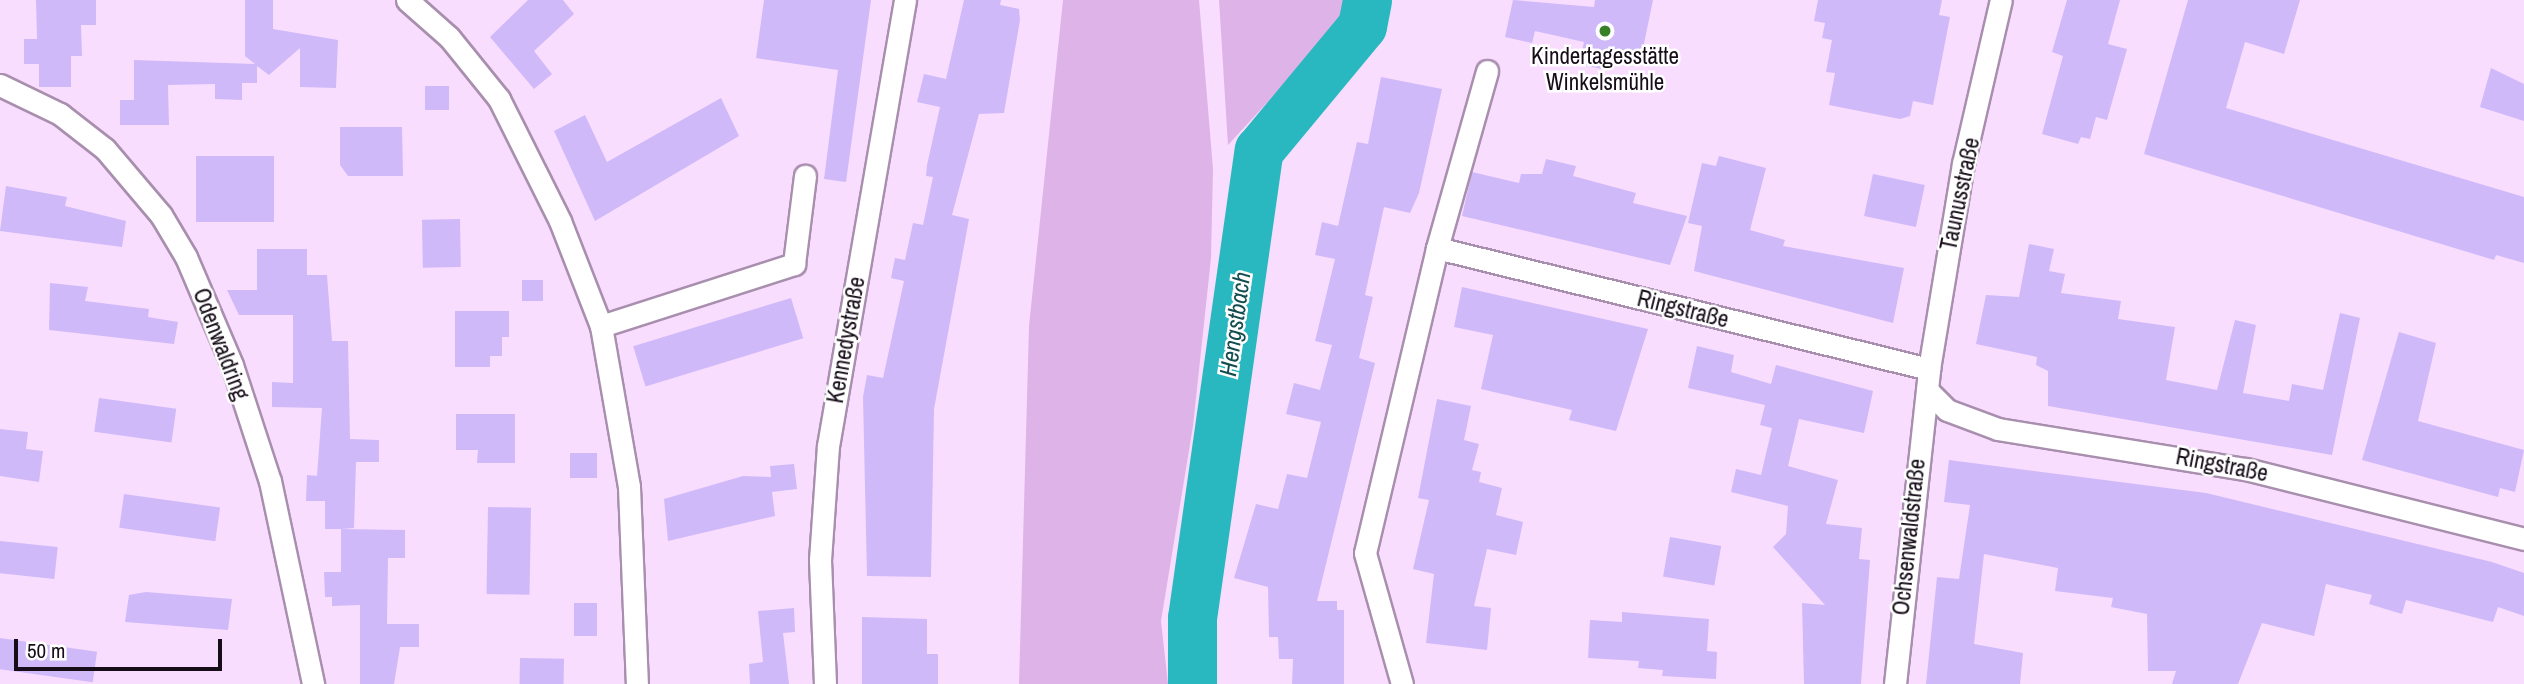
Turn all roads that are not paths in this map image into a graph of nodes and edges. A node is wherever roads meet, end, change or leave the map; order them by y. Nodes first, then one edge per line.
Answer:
1 (407, 0) edge
2 (905, 0) edge
3 (2001, 0) edge
4 (1487, 71) dead end
5 (0, 85) edge
6 (804, 176) dead end
7 (1437, 248) junction
8 (601, 326) junction
9 (1928, 379) junction
10 (2524, 539) edge
11 (313, 684) edge
12 (637, 684) edge
13 (825, 684) edge
14 (1402, 684) edge
15 (1895, 684) edge

1 - 8 street
2 - 13 street, Kennedystraße
3 - 9 street, Taunusstraße
4 - 7 street
5 - 11 street, Odenwaldring
6 - 8 street
7 - 9 street, Ringstraße
7 - 14 street
8 - 12 street
9 - 10 street, Ringstraße
9 - 15 street, Ochsenwaldstraße

